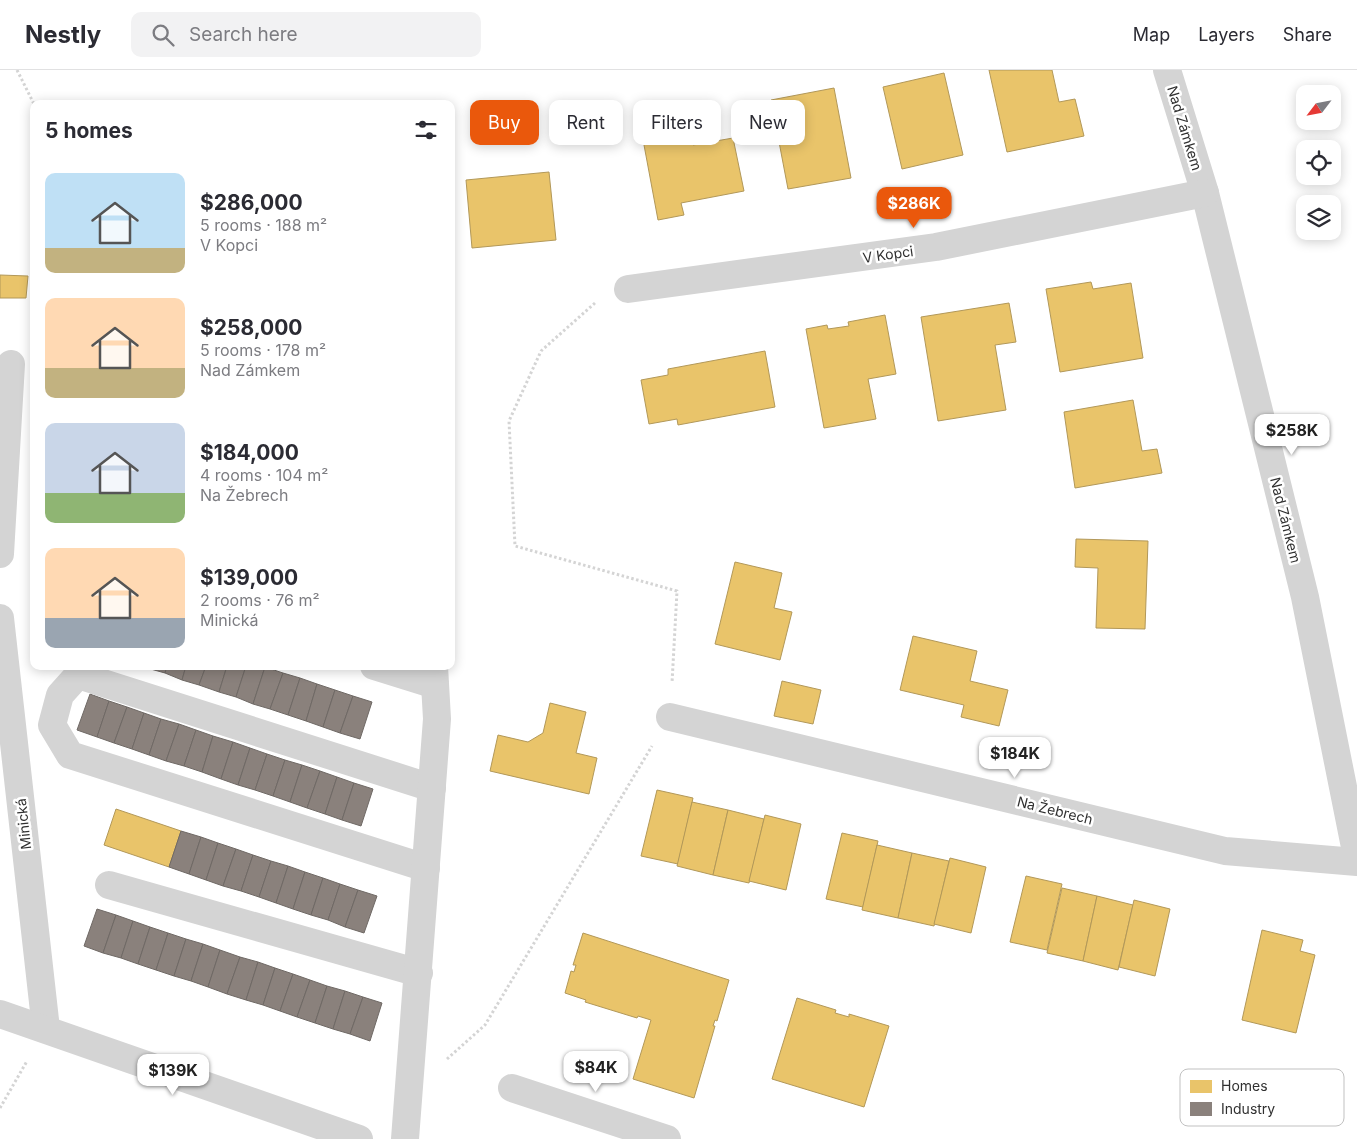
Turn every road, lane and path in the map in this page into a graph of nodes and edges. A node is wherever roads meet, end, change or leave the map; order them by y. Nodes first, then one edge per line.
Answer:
1 (17, 70) edge
2 (1167, 70) edge
3 (32, 100) edge
4 (1205, 193) junction
5 (628, 289) joint
6 (11, 364) dead end
7 (0, 554) edge
8 (0, 618) edge
9 (398, 670) edge
10 (434, 676) edge
11 (670, 716) junction
12 (432, 788) junction
13 (1357, 858) edge
14 (1357, 862) edge
15 (426, 868) junction
16 (109, 885) dead end
17 (419, 973) junction
18 (0, 1014) edge
19 (46, 1029) junction
20 (512, 1088) dead end
21 (410, 1091) junction
22 (0, 1108) edge
23 (359, 1139) edge
24 (405, 1139) edge
25 (667, 1139) edge

1 - 3 path
2 - 4 street, Nad Zámkem
4 - 5 street, V Kopci
4 - 13 street, Nad Zámkem
5 - 11 path
6 - 7 street
8 - 19 street, Minická
9 - 10 street
10 - 12 street
11 - 14 street, Na Žebrech
11 - 21 path
12 - 15 street
12 - 15 street
15 - 17 street
16 - 17 street
17 - 21 street
18 - 19 street
19 - 22 path
19 - 23 street
20 - 25 street
21 - 24 street

